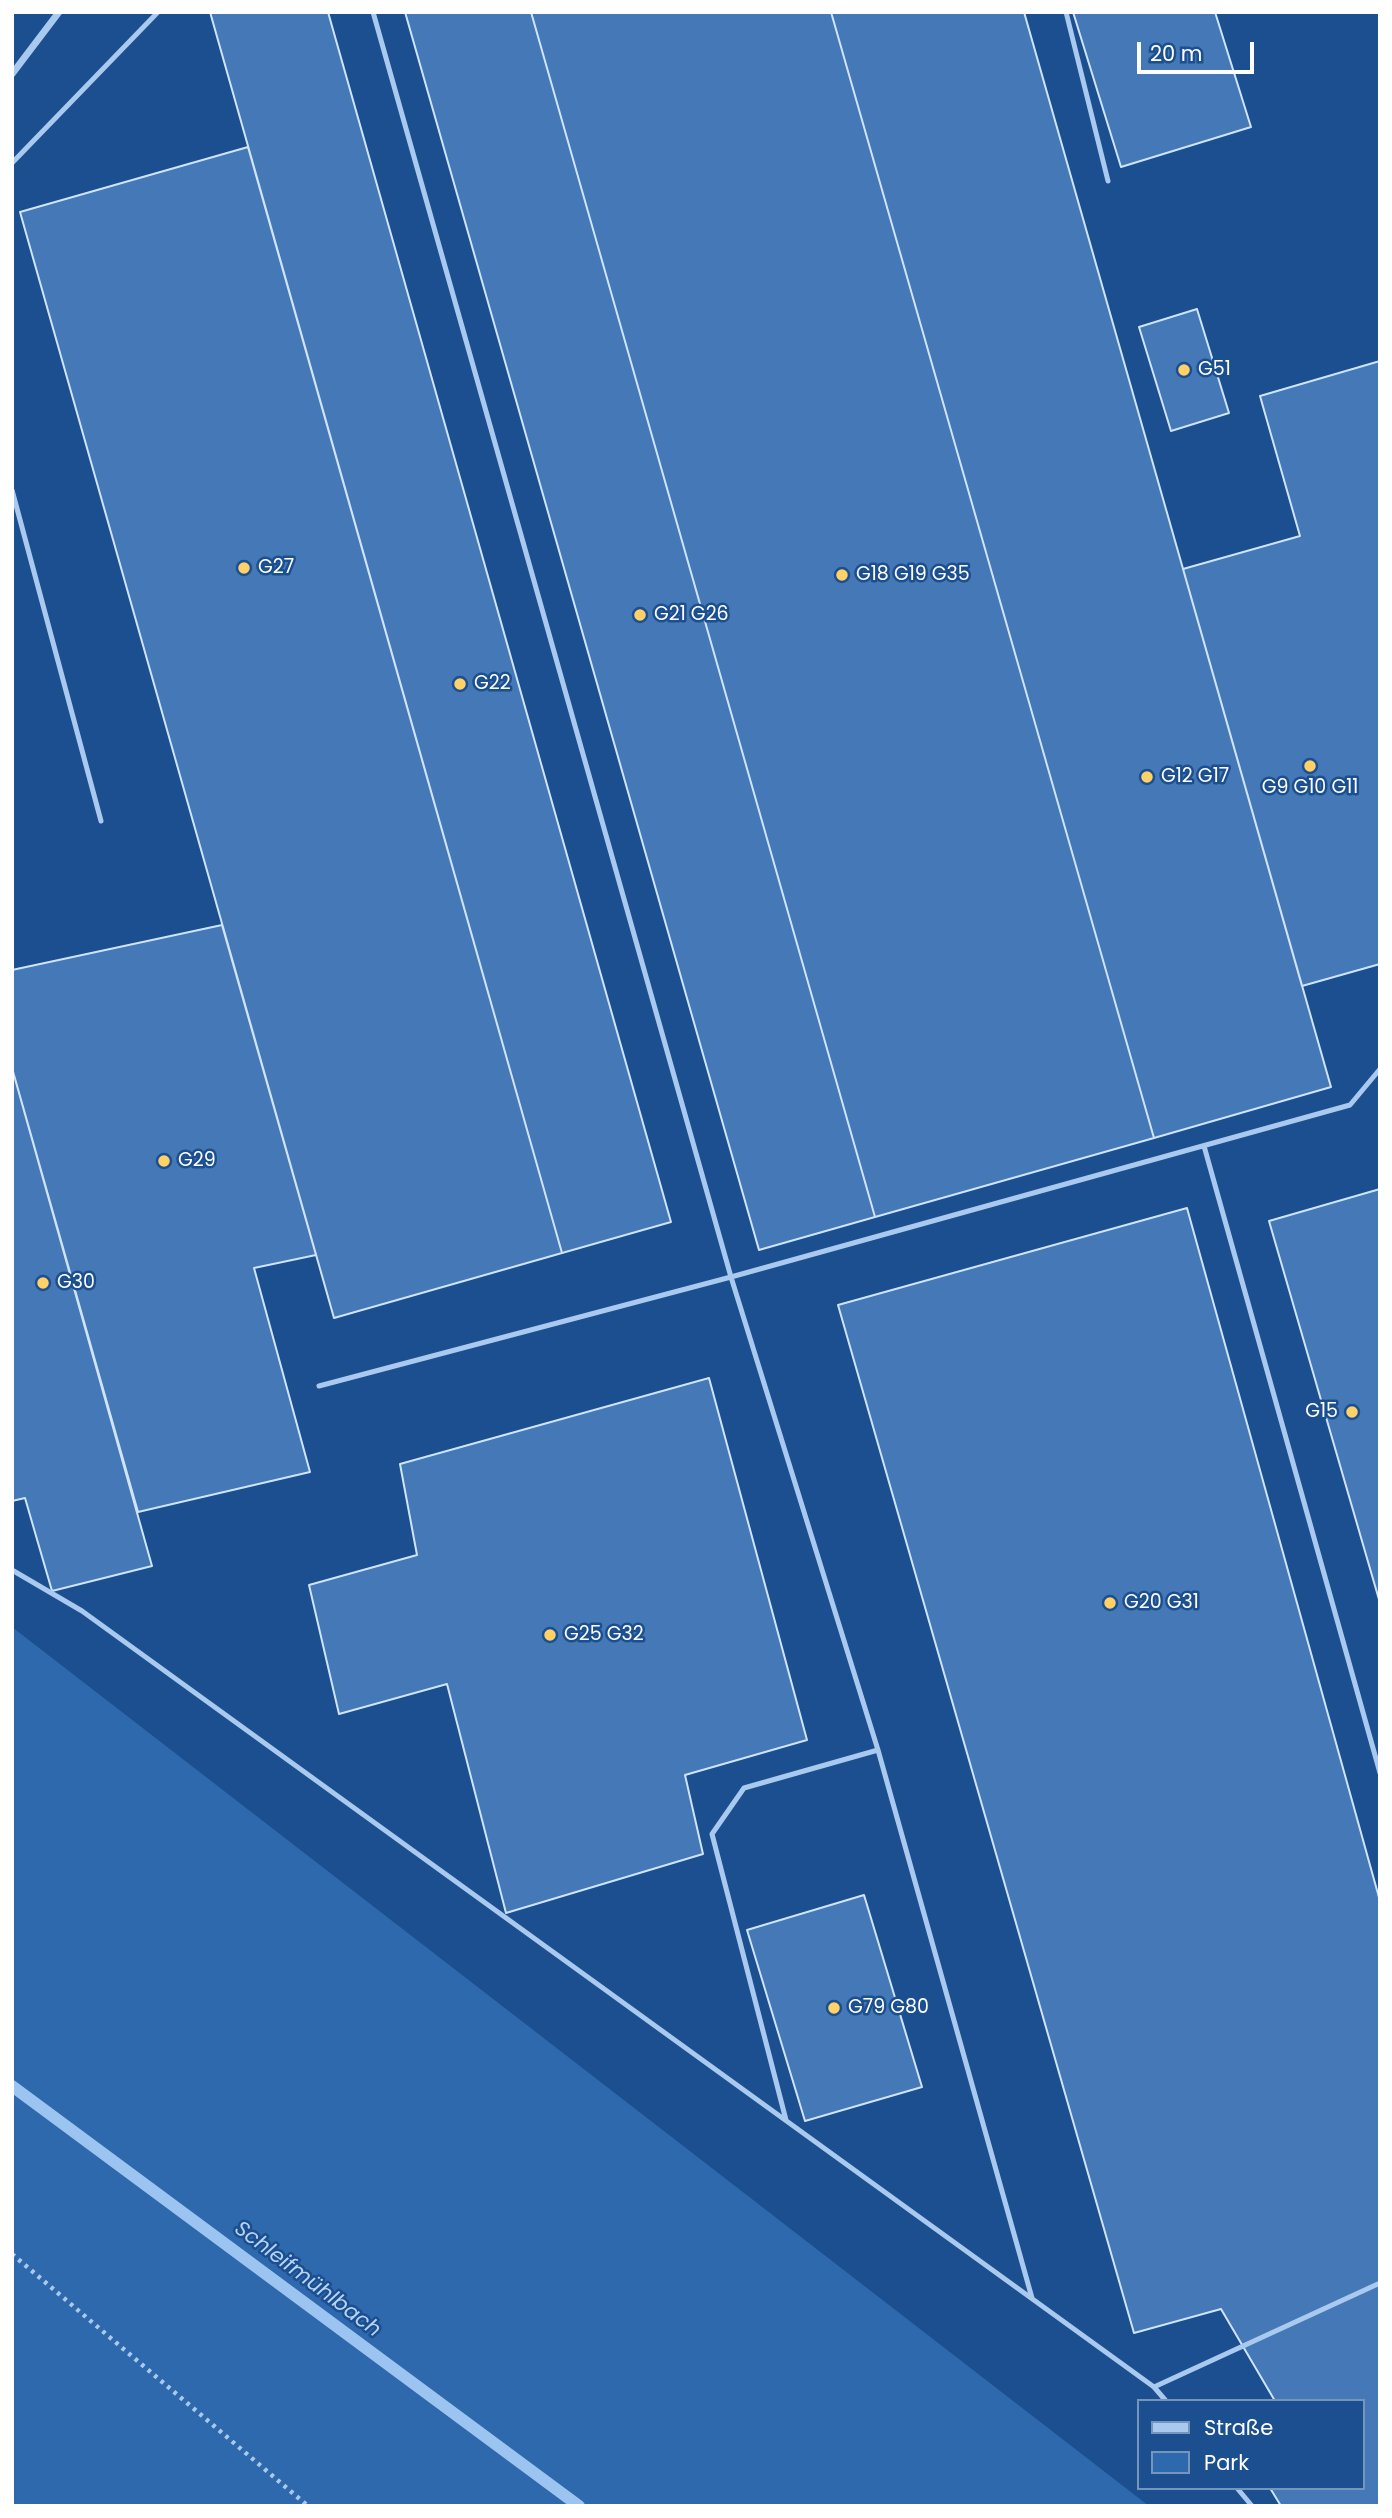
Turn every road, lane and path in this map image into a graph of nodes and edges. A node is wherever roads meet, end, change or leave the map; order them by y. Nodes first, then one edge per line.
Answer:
1 (59, 12) edge
2 (158, 12) edge
3 (373, 12) edge
4 (1066, 12) edge
5 (12, 74) edge
6 (12, 163) edge
7 (1108, 181) dead end
8 (12, 491) edge
9 (101, 821) dead end
10 (1380, 1069) edge
11 (1204, 1146) junction
12 (731, 1277) junction
13 (319, 1386) dead end
14 (12, 1570) edge
15 (878, 1750) junction
16 (1380, 1773) edge
17 (786, 2120) junction
18 (12, 2254) edge
19 (1380, 2283) edge
20 (1032, 2298) junction
21 (1154, 2387) junction
22 (1164, 2399) edge
23 (1239, 2490) edge
24 (308, 2506) edge
25 (1252, 2506) edge

1 - 5 street
2 - 6 lane
3 - 12 lane
4 - 7 lane
8 - 9 lane
10 - 11 lane
11 - 12 lane
11 - 16 lane
12 - 13 lane
12 - 15 lane
14 - 17 lane
15 - 17 lane
15 - 20 lane
17 - 20 lane
18 - 24 path
19 - 21 lane
20 - 21 lane
21 - 22 lane
23 - 25 lane

